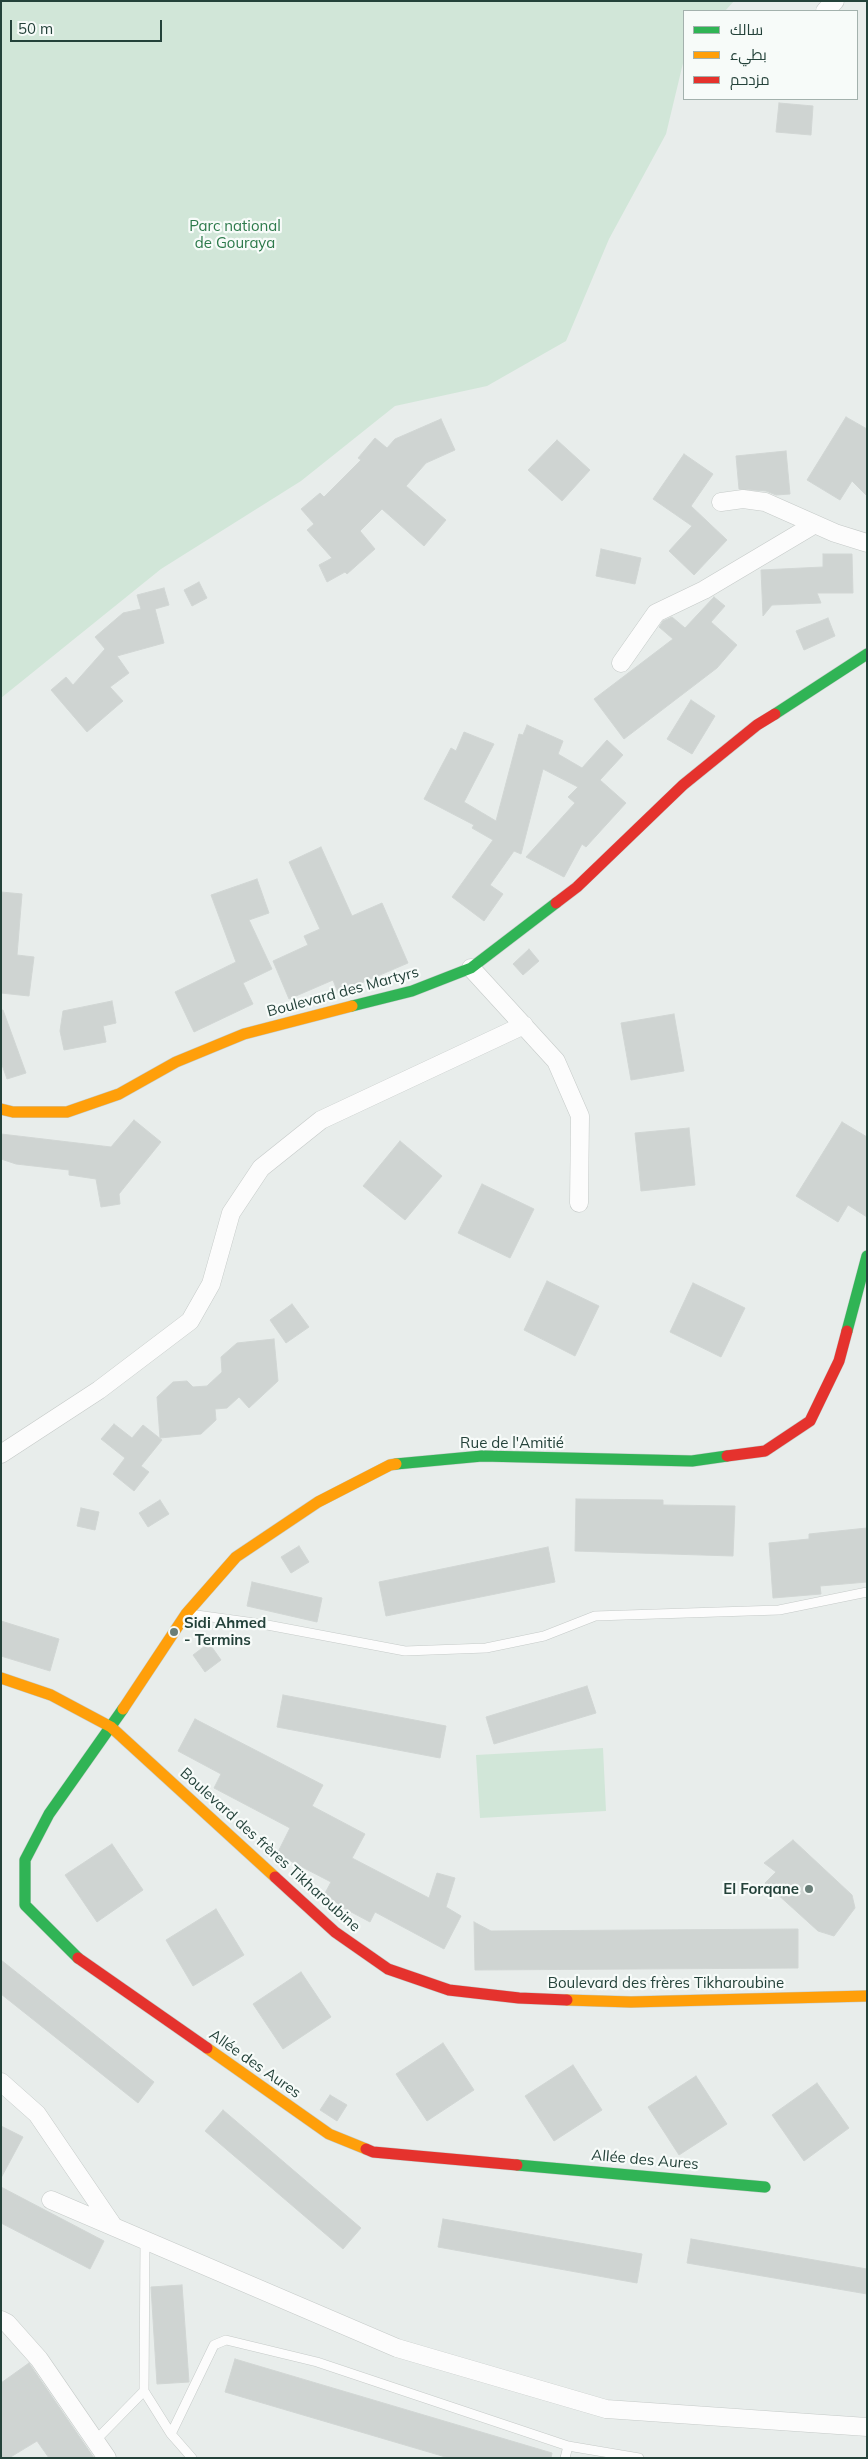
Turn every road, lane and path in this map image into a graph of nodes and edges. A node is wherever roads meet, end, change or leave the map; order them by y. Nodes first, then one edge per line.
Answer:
1 (835, 1) edge
2 (825, 10) edge
3 (720, 502) dead end
4 (815, 524) junction
5 (867, 544) edge
6 (867, 654) edge
7 (621, 663) dead end
8 (470, 968) junction
9 (524, 1025) junction
10 (1, 1109) edge
11 (578, 1203) dead end
12 (867, 1256) edge
13 (1, 1454) edge
14 (867, 1592) edge
15 (186, 1614) junction
16 (1, 1678) edge
17 (111, 1727) junction
18 (867, 1996) edge
19 (1, 2082) edge
20 (765, 2187) dead end
21 (51, 2200) dead end
22 (114, 2227) junction
23 (145, 2240) junction
24 (1, 2320) edge
25 (144, 2391) junction
26 (867, 2427) edge
27 (171, 2434) junction
28 (95, 2442) junction
29 (568, 2446) junction
30 (107, 2458) edge
31 (192, 2458) edge
32 (565, 2458) edge
33 (639, 2458) edge

1 - 2 street
3 - 4 street
4 - 5 street
4 - 7 street
6 - 8 street, Boulevard des Martyrs
8 - 9 street
8 - 10 street, Boulevard des Martyrs
9 - 11 street
9 - 13 street
12 - 15 street, Rue de l'Amitié
14 - 15 lane
15 - 17 street, Rue de l'Amitié
16 - 17 street, Boulevard des frères Tikharoubine
17 - 18 street, Boulevard des frères Tikharoubine
17 - 20 street, Allée des Aures
19 - 22 street
21 - 22 street
22 - 23 street
23 - 25 lane
23 - 26 street
24 - 28 street
25 - 27 lane
25 - 28 lane
27 - 29 lane
27 - 31 lane
28 - 30 street
29 - 32 lane
29 - 33 lane

